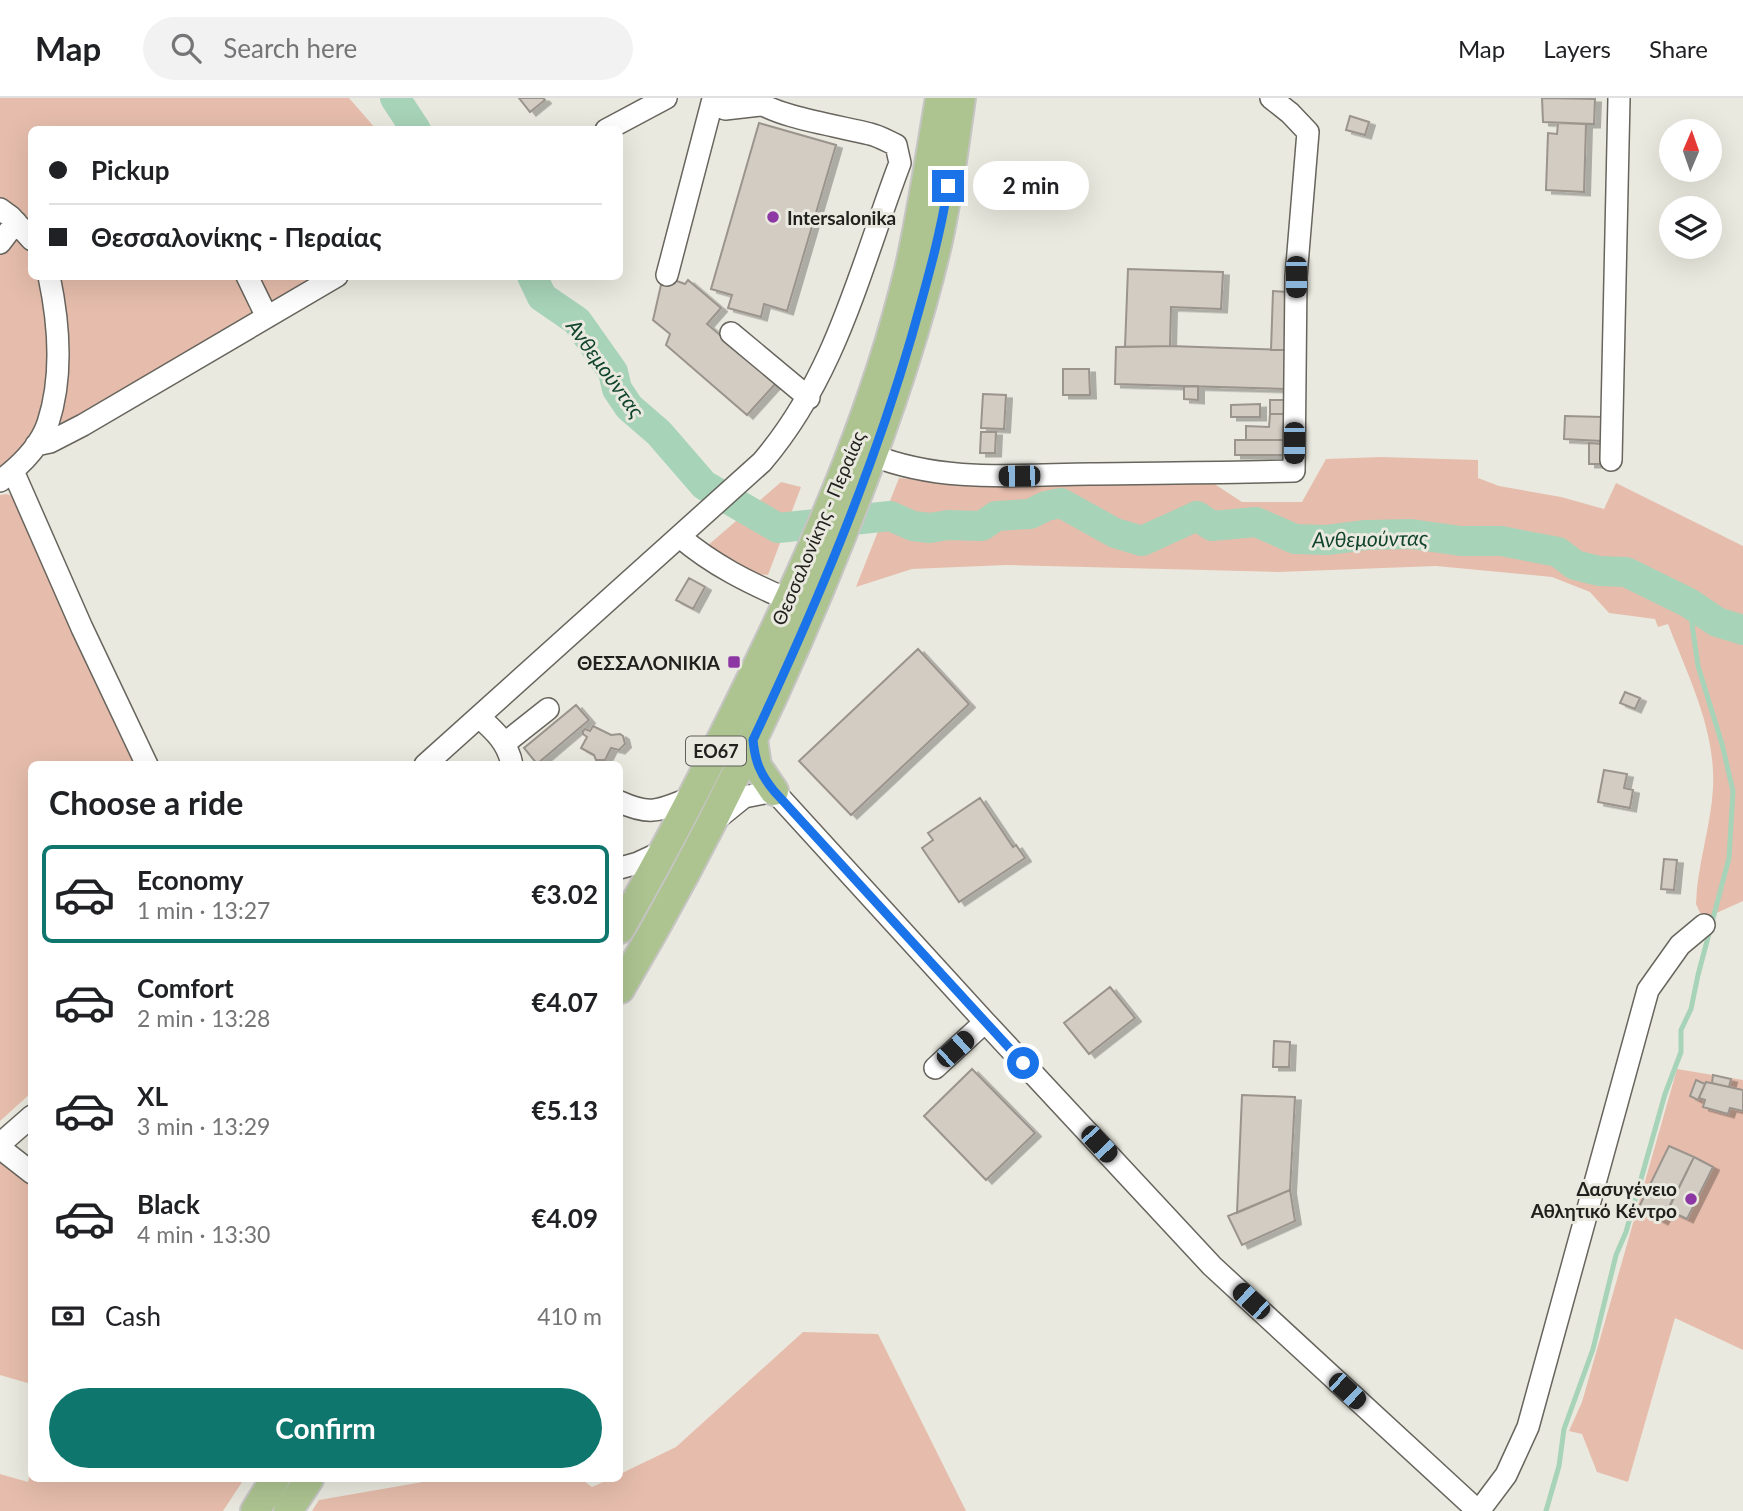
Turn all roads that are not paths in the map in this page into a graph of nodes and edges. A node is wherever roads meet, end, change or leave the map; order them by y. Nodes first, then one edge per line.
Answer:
1 (666, 98) edge
2 (940, 98) edge
3 (961, 98) edge
4 (1271, 98) edge
5 (1619, 98) edge
6 (713, 99) edge
7 (757, 101) edge
8 (614, 126) edge
9 (8, 215) edge
10 (28, 236) edge
11 (0, 243) edge
12 (667, 275) dead end
13 (49, 280) edge
14 (249, 280) edge
15 (331, 280) edge
16 (267, 317) junction
17 (731, 333) dead end
18 (809, 398) junction
19 (36, 444) junction
20 (872, 455) junction
21 (1611, 460) dead end
22 (7, 476) edge
23 (851, 485) junction
24 (680, 537) junction
25 (815, 573) junction
26 (789, 600) junction
27 (548, 709) dead end
28 (479, 717) junction
29 (753, 740) junction
30 (505, 743) junction
31 (145, 761) edge
32 (430, 761) edge
33 (511, 761) edge
34 (774, 791) junction
35 (693, 797) junction
36 (623, 803) edge
37 (711, 825) junction
38 (666, 849) junction
39 (623, 867) edge
40 (623, 924) edge
41 (1704, 925) dead end
42 (623, 984) edge
43 (985, 1022) junction
44 (935, 1068) dead end
45 (28, 1120) edge
46 (0, 1146) edge
47 (28, 1170) edge
48 (273, 1482) edge
49 (307, 1482) edge
50 (1468, 1508) edge
51 (255, 1511) edge
52 (288, 1511) edge

1 - 8 street
2 - 23 main road, Θεσσαλονίκης - Περαίας / ΕΟ67
3 - 20 main road, Θεσσαλονίκης - Περαίας / ΕΟ67
4 - 20 street
5 - 21 street
6 - 7 street
6 - 12 street
7 - 18 street
9 - 10 street
9 - 11 street
13 - 19 street
14 - 16 street
15 - 16 street
16 - 19 street
17 - 18 street
18 - 24 street
19 - 22 street
20 - 23 main road, Θεσσαλονίκης - Περαίας / ΕΟ67
22 - 31 street
23 - 25 main road, Θεσσαλονίκης - Περαίας / ΕΟ67
24 - 26 street
24 - 28 street
25 - 26 main road, Θεσσαλονίκης - Περαίας / ΕΟ67
25 - 29 main road, Θεσσαλονίκης - Περαίας / ΕΟ67
26 - 35 main road, Θεσσαλονίκης - Περαίας / ΕΟ67
27 - 30 street
28 - 30 street
28 - 32 street
29 - 34 main road
29 - 37 main road, Θεσσαλονίκης - Περαίας / ΕΟ67
30 - 33 street
34 - 37 street
34 - 43 street
35 - 36 street
35 - 38 main road, Θεσσαλονίκης - Περαίας / ΕΟ67
37 - 42 main road, Θεσσαλονίκης - Περαίας / ΕΟ67
38 - 39 street
38 - 40 main road, Θεσσαλονίκης - Περαίας / ΕΟ67
41 - 50 street
43 - 44 street
43 - 50 street
45 - 46 street
46 - 47 street
48 - 51 main road
49 - 52 main road

